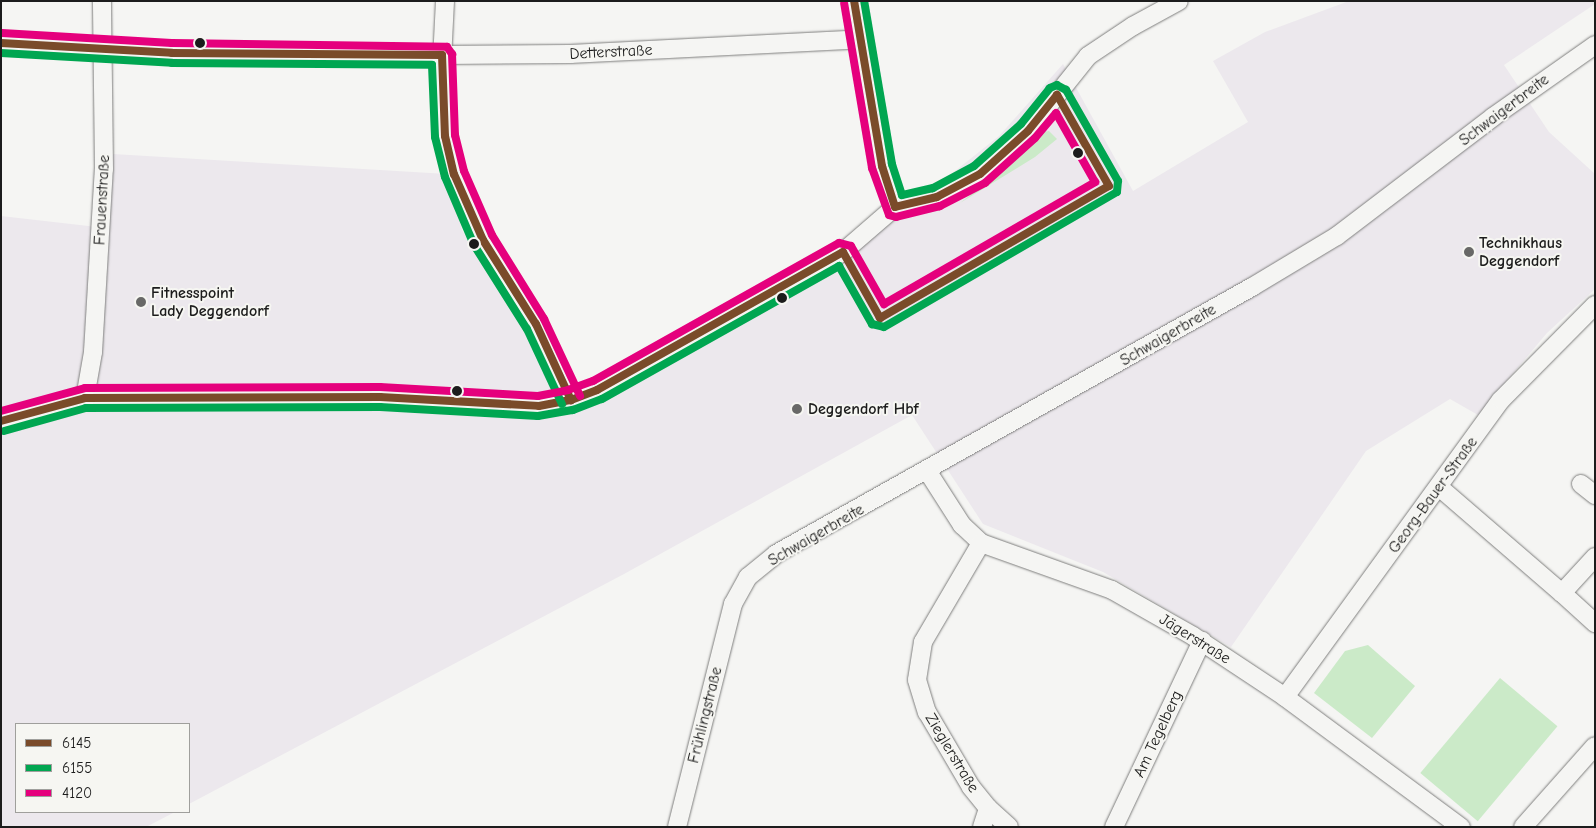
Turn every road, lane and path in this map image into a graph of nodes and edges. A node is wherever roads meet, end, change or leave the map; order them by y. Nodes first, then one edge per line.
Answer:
1 (102, 1) edge
2 (445, 1) edge
3 (854, 1) edge
4 (1179, 1) edge
5 (862, 39) junction
6 (1, 43) edge
7 (1595, 45) edge
8 (105, 51) junction
9 (442, 56) junction
10 (895, 207) junction
11 (1595, 306) edge
12 (85, 398) junction
13 (571, 400) junction
14 (1, 421) edge
15 (928, 472) junction
16 (1581, 484) dead end
17 (1439, 487) junction
18 (1595, 496) edge
19 (981, 543) junction
20 (1595, 557) edge
21 (1562, 593) junction
22 (733, 604) joint
23 (1595, 623) edge
24 (1202, 641) junction
25 (1285, 697) junction
26 (1595, 746) edge
27 (988, 808) junction
28 (678, 827) edge
29 (982, 827) edge
30 (1009, 827) edge
31 (1114, 827) edge
32 (1461, 827) edge
33 (1522, 827) edge

1 - 8 street, Frauenstraße
2 - 9 street
3 - 5 street
4 - 10 street
5 - 9 street, Detterstraße
5 - 10 street
6 - 8 street, Detterstraße
7 - 15 street, Schwaigerbreite
8 - 9 street, Detterstraße
8 - 12 street, Frauenstraße
9 - 13 street
10 - 13 street
11 - 17 street, Georg-Bauer-Straße
12 - 13 street
12 - 14 street
15 - 19 street, Jägerstraße
15 - 22 street, Schwaigerbreite
16 - 18 street
17 - 21 street
17 - 25 street, Georg-Bauer-Straße
19 - 24 street, Jägerstraße
19 - 27 street, Zieglerstraße
20 - 21 street
21 - 23 street
22 - 28 street, Frühlingstraße
24 - 25 street, Jägerstraße
24 - 31 street, Am Tegelberg
25 - 32 street, Jägerstraße
26 - 33 street
27 - 29 street, Zieglerstraße
27 - 30 street

